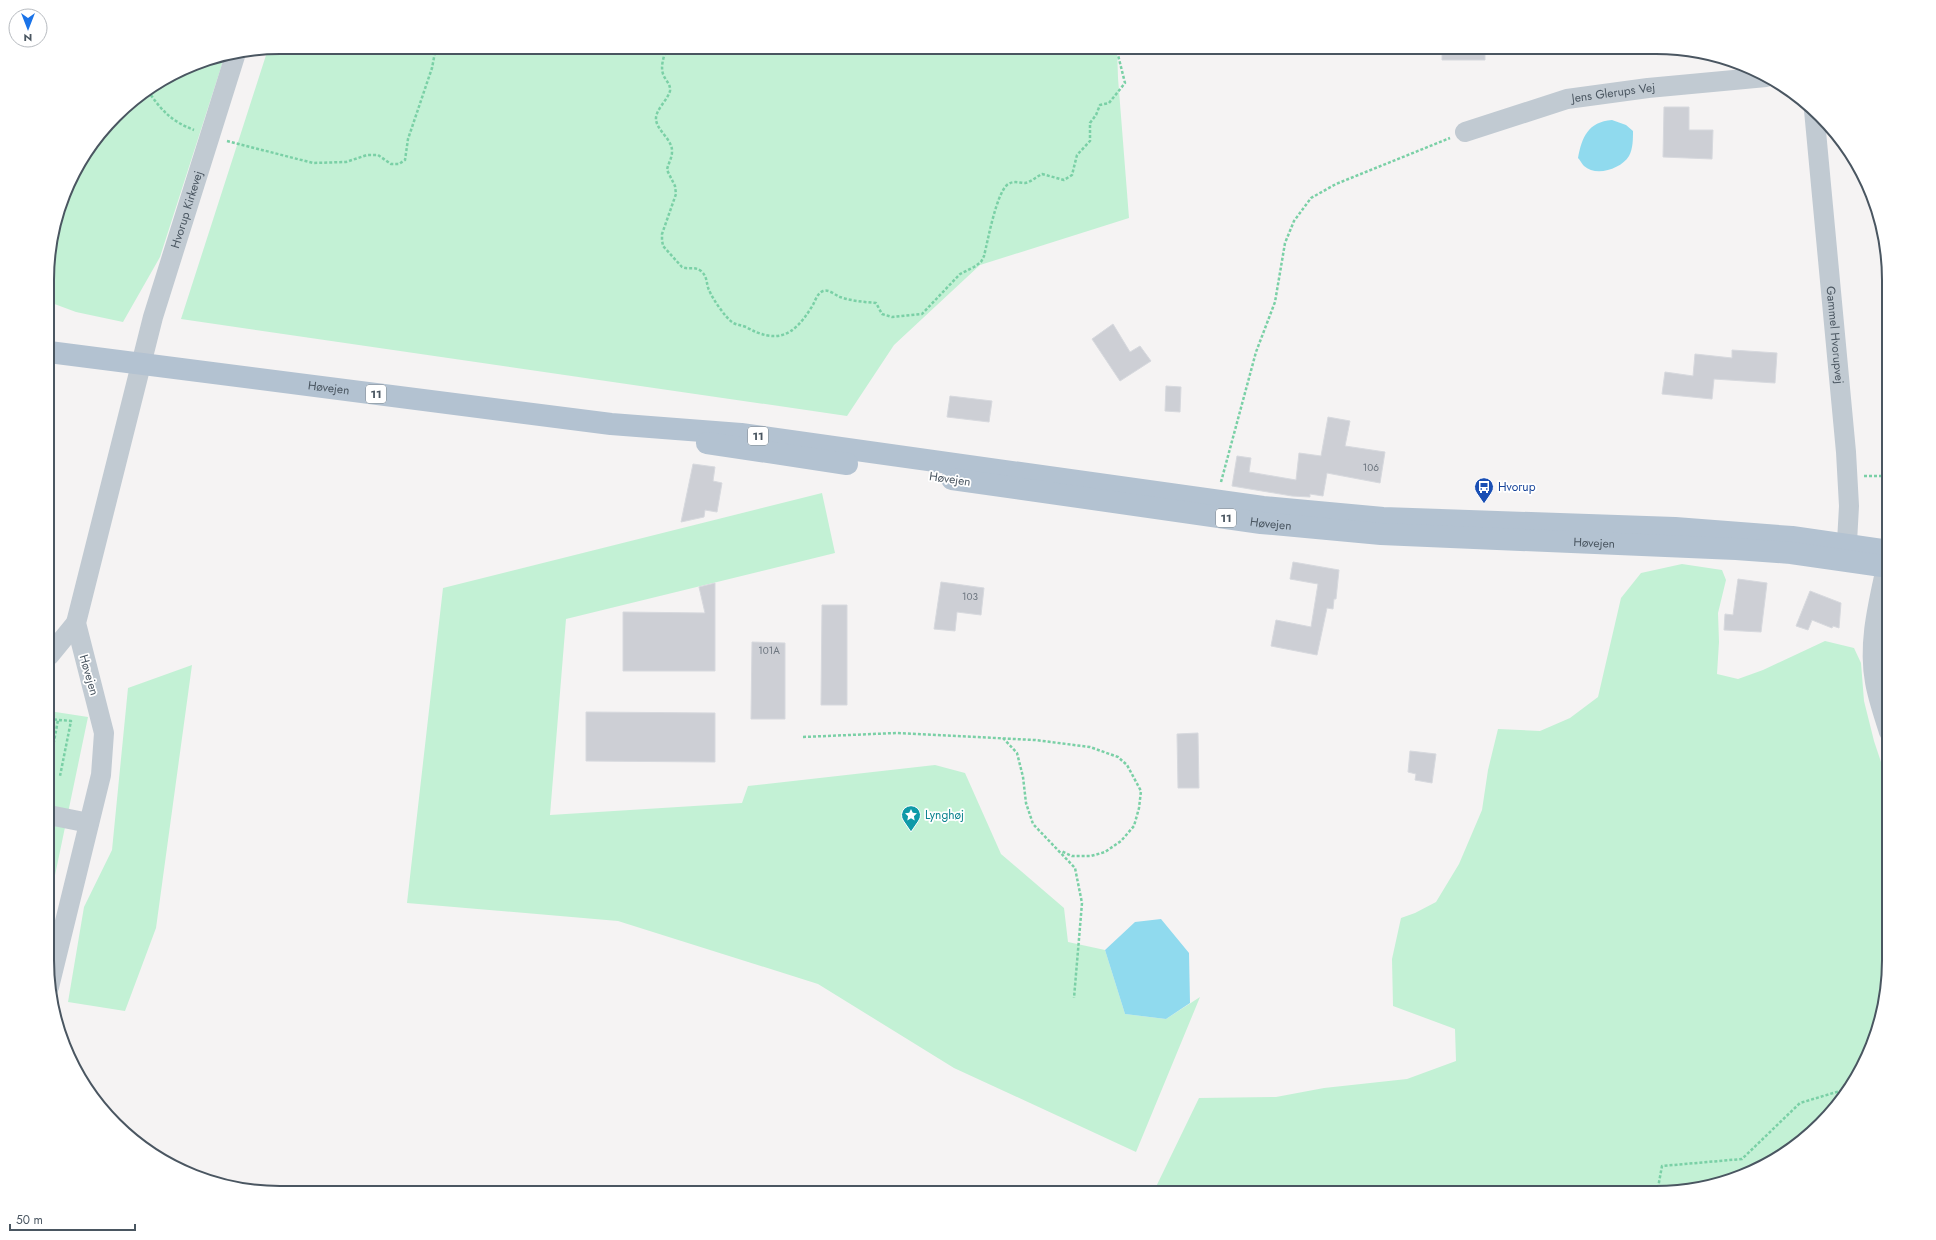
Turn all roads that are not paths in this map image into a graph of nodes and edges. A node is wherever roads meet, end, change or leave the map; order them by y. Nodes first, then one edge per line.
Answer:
1 (234, 59) edge
2 (1757, 78) edge
3 (1815, 119) edge
4 (1465, 132) road end
5 (54, 353) edge
6 (140, 364) junction
7 (611, 424) junction
8 (1847, 552) junction
9 (1882, 558) edge
10 (1882, 588) edge
11 (76, 623) junction
12 (54, 650) edge
13 (1882, 708) edge
14 (54, 816) edge
15 (89, 823) junction
16 (54, 966) edge

1 - 6 street, Hvorup Kirkevej
2 - 4 street, Jens Glerups Vej
3 - 8 street, Gammel Hvorupvej
5 - 6 main road, Høvejen / 11
6 - 7 main road, Høvejen / 11
6 - 11 street, Høvejen
7 - 8 main road, Høvejen / 11
7 - 8 main road, Høvejen / 11
8 - 9 main road, Høvejen / 11
10 - 13 street
11 - 12 street
11 - 15 street, Høvejen
14 - 15 street
15 - 16 street, Høvejen

